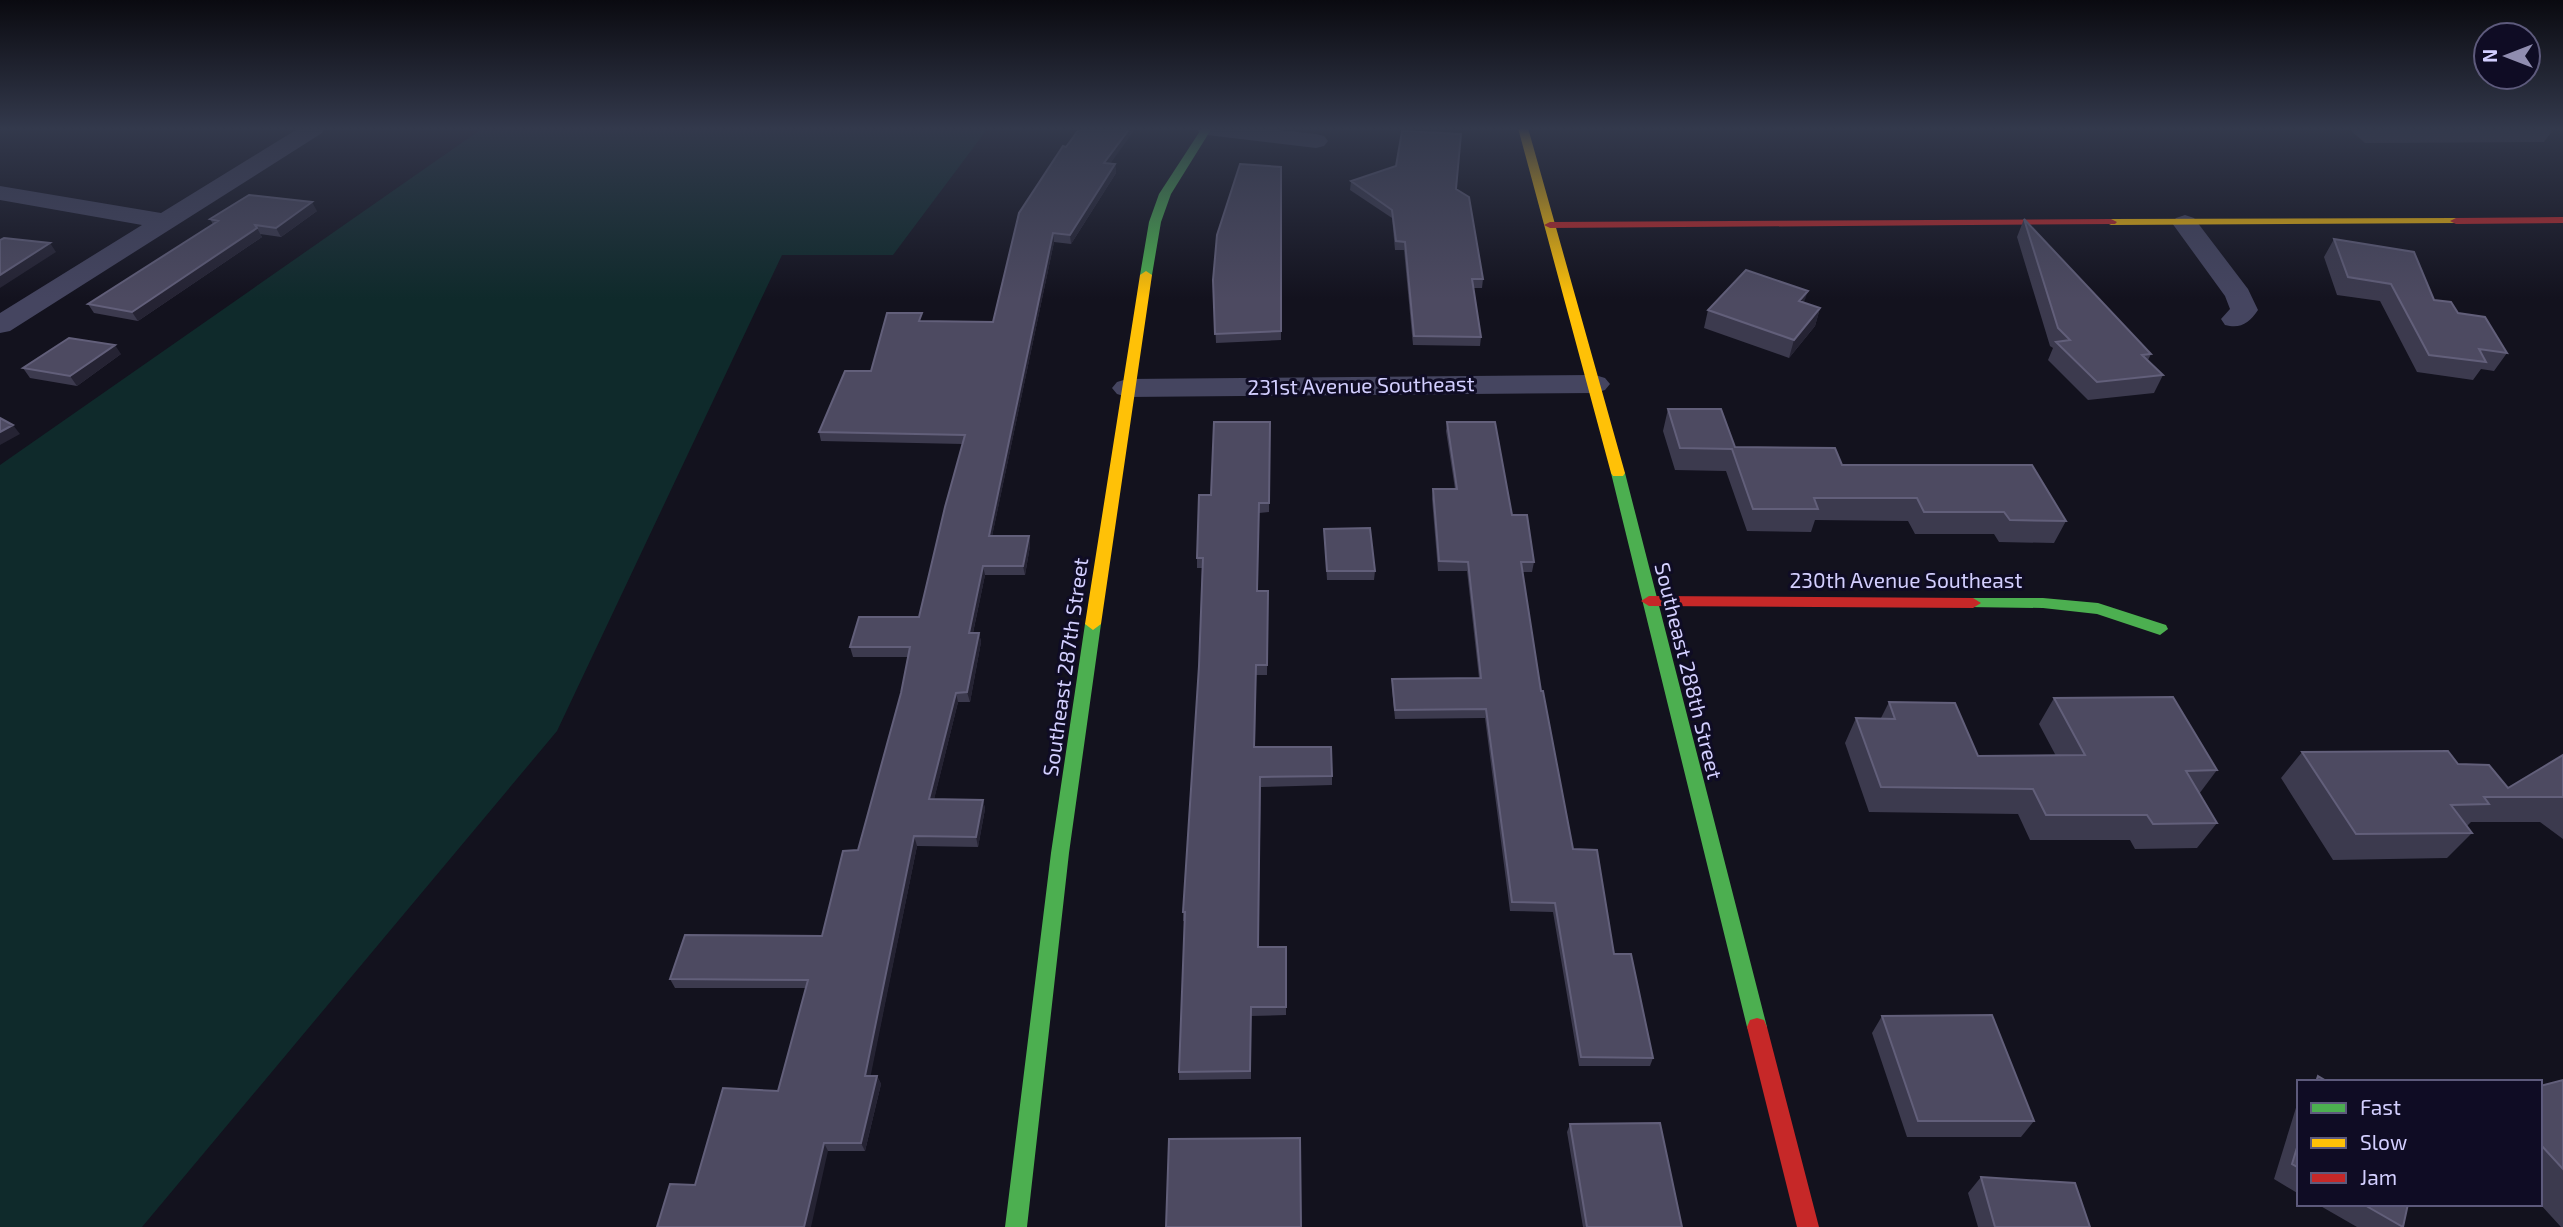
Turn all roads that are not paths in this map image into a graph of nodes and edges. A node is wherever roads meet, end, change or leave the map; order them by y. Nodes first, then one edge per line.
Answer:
1 (222, 185) edge
2 (1171, 185) edge
3 (1539, 185) edge
4 (0, 193) edge
5 (2563, 220) edge
6 (165, 221) junction
7 (2185, 223) junction
8 (1550, 225) junction
9 (2235, 319) dead end
10 (0, 325) edge
11 (1595, 384) junction
12 (1127, 388) junction
13 (1649, 601) junction
14 (2160, 629) dead end
15 (1016, 1227) edge
16 (1808, 1227) edge

1 - 6 street
2 - 12 street, Southeast 287th Street
3 - 8 street, Southeast 288th Street
4 - 6 street
5 - 7 street
6 - 10 street
7 - 8 street
7 - 9 street
8 - 11 street, Southeast 288th Street
11 - 12 street, 231st Avenue Southeast
11 - 13 street, Southeast 288th Street
12 - 15 street, Southeast 287th Street
13 - 14 street, 230th Avenue Southeast
13 - 16 street, Southeast 288th Street

